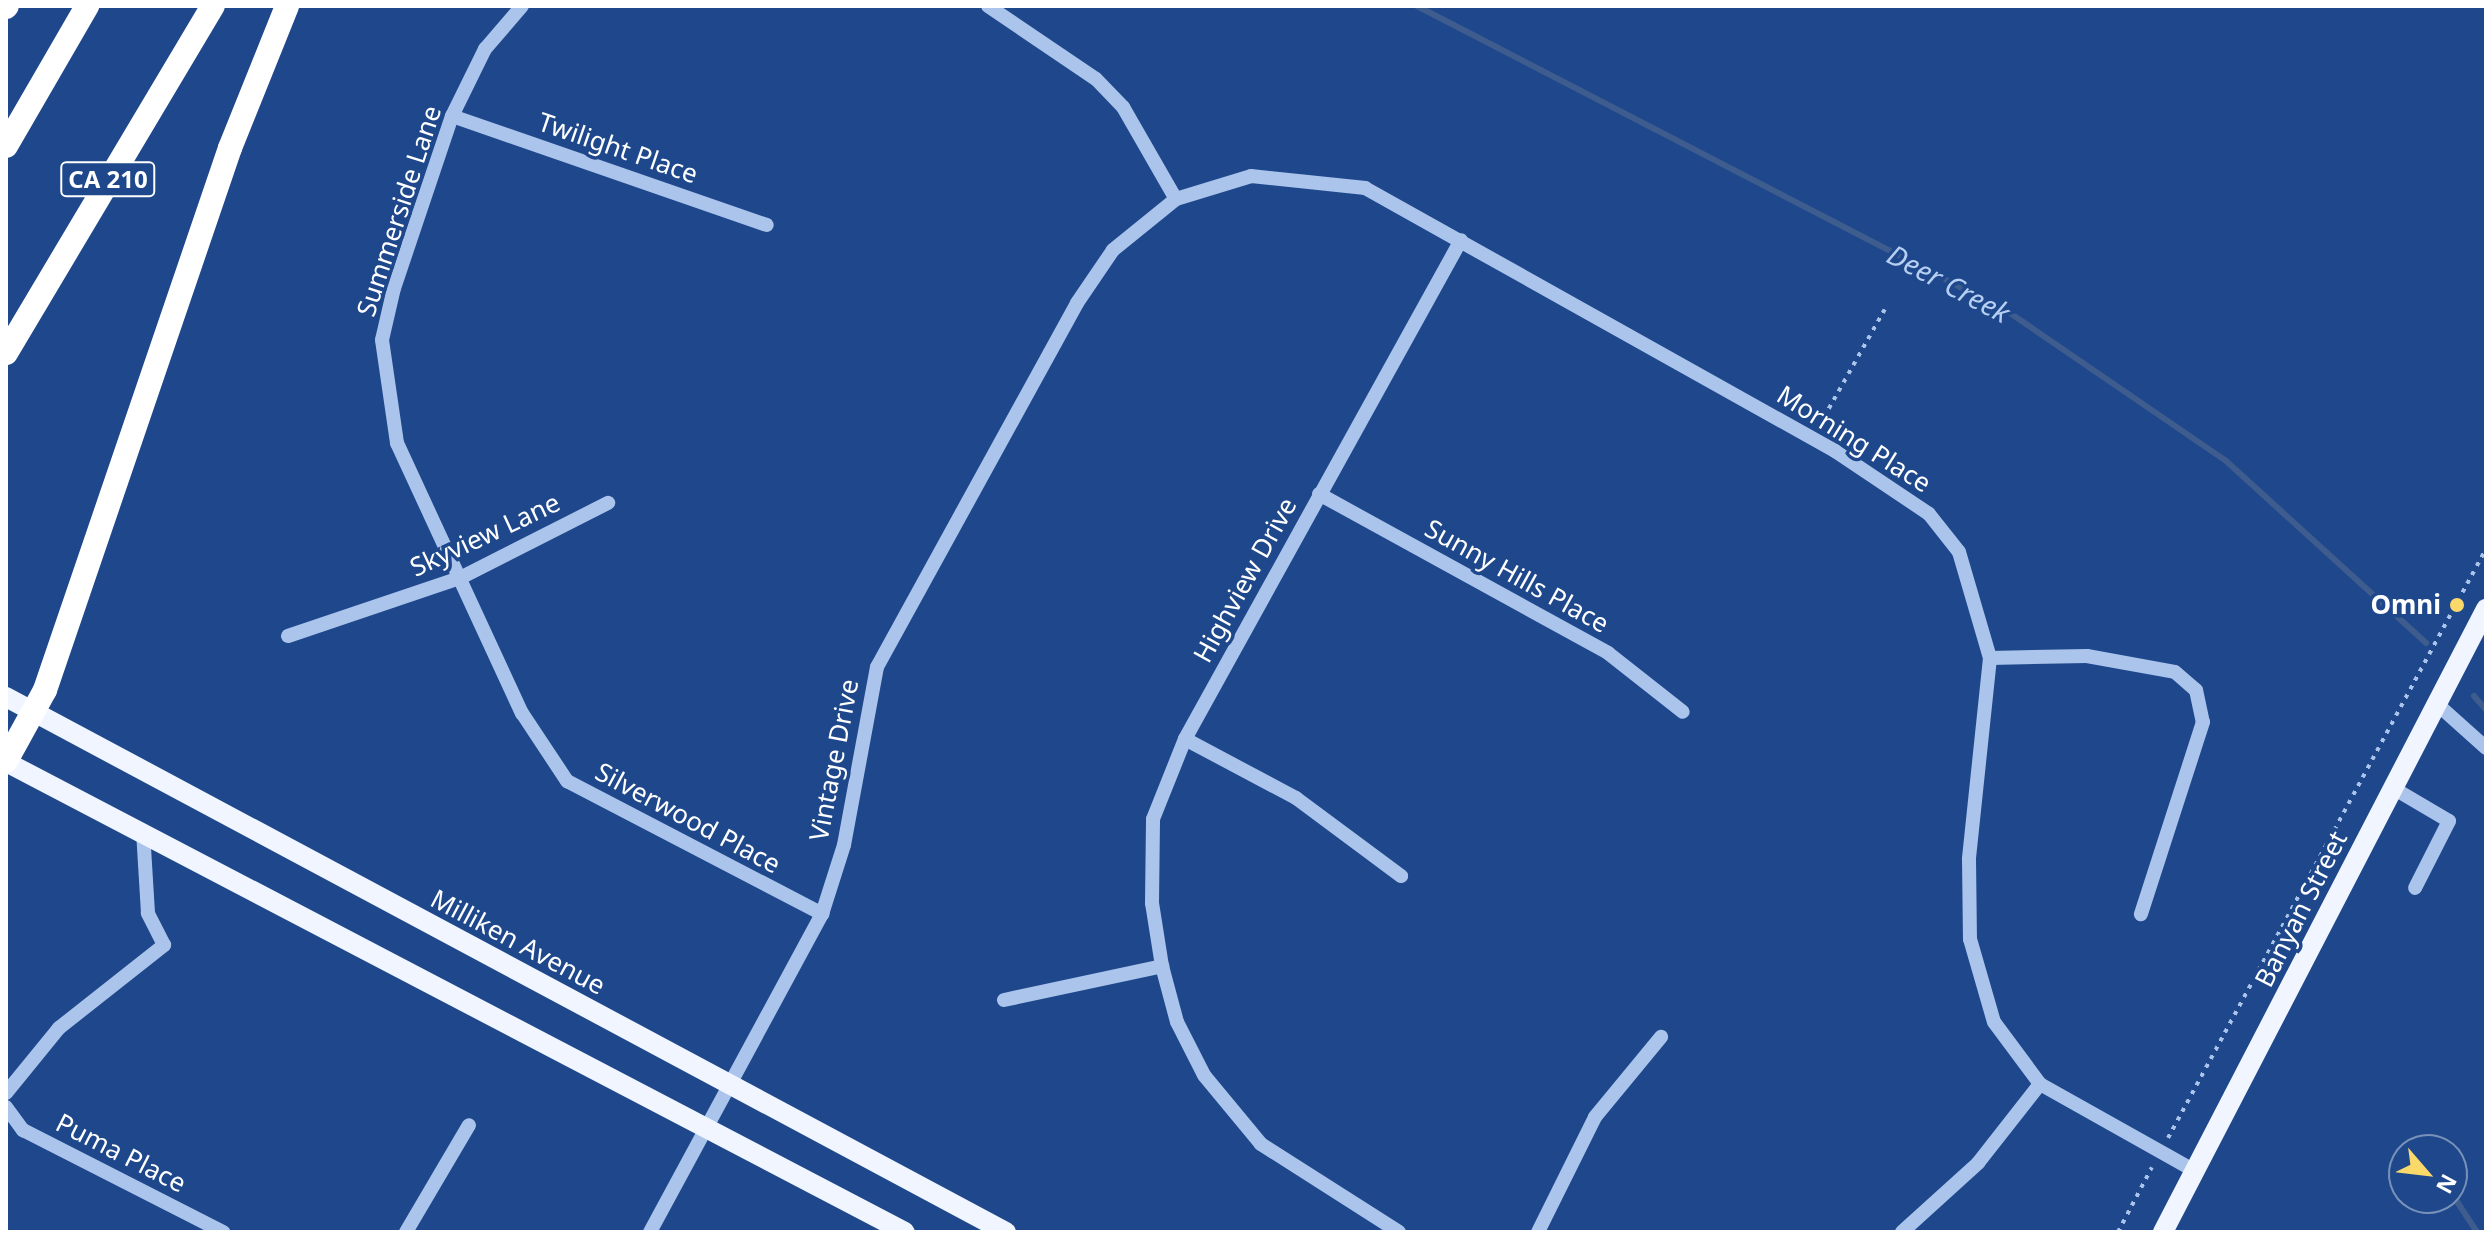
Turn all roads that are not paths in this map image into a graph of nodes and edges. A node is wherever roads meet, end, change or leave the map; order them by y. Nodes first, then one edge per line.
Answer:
1 (87, 6) edge
2 (213, 6) edge
3 (287, 6) edge
4 (522, 6) edge
5 (988, 6) edge
6 (452, 116) junction
7 (6, 146) edge
8 (1176, 199) junction
9 (767, 225) dead end
10 (1461, 240) junction
11 (6, 353) edge
12 (1319, 494) junction
13 (608, 503) dead end
14 (462, 577) junction
15 (2486, 609) edge
16 (288, 636) dead end
17 (1990, 658) junction
18 (6, 697) edge
19 (2437, 704) junction
20 (33, 711) junction
21 (1683, 712) dead end
22 (1185, 739) junction
23 (2486, 748) edge
24 (6, 762) edge
25 (2393, 788) junction
26 (143, 831) junction
27 (1401, 876) dead end
28 (2415, 888) dead end
29 (822, 914) junction
30 (2141, 914) dead end
31 (1162, 966) junction
32 (1004, 1000) dead end
33 (1661, 1037) dead end
34 (2040, 1084) junction
35 (732, 1087) junction
36 (6, 1093) edge
37 (6, 1107) edge
38 (469, 1125) dead end
39 (710, 1126) junction
40 (2195, 1171) junction
41 (223, 1232) edge
42 (406, 1232) edge
43 (650, 1232) edge
44 (905, 1232) edge
45 (1006, 1232) edge
46 (1399, 1232) edge
47 (1538, 1232) edge
48 (1902, 1232) edge
49 (2163, 1232) edge

1 - 7 highway
2 - 11 highway, CA 210
3 - 20 highway
4 - 6 street, Summerside Lane
5 - 8 street
6 - 9 street, Twilight Place
6 - 14 street, Summerside Lane
8 - 10 street, Morning Place
8 - 29 street, Vintage Drive
10 - 12 street, Highview Drive
10 - 17 street, Morning Place
12 - 21 street, Sunny Hills Place
12 - 22 street, Highview Drive
13 - 14 street, Skyview Lane
14 - 16 street, Skyview Lane
14 - 29 street, Silverwood Place
15 - 19 main road, Banyan Street
17 - 30 street
17 - 34 street, Morning Place
18 - 20 main road, Milliken Avenue
19 - 23 street
19 - 25 main road, Banyan Street
20 - 24 highway
20 - 35 main road, Milliken Avenue
22 - 27 street
22 - 31 street, Highview Drive
24 - 26 main road
25 - 28 street
25 - 40 main road, Banyan Street
26 - 36 street
26 - 39 main road
29 - 35 street, Vintage Drive
31 - 32 street
31 - 46 street, Highview Drive
33 - 47 street
34 - 40 street, Morning Place
34 - 48 street
35 - 39 street, Vintage Drive
35 - 45 main road, Milliken Avenue
37 - 41 street, Puma Place
38 - 42 street
39 - 43 street, Vintage Drive
39 - 44 main road
40 - 49 main road, Banyan Street

